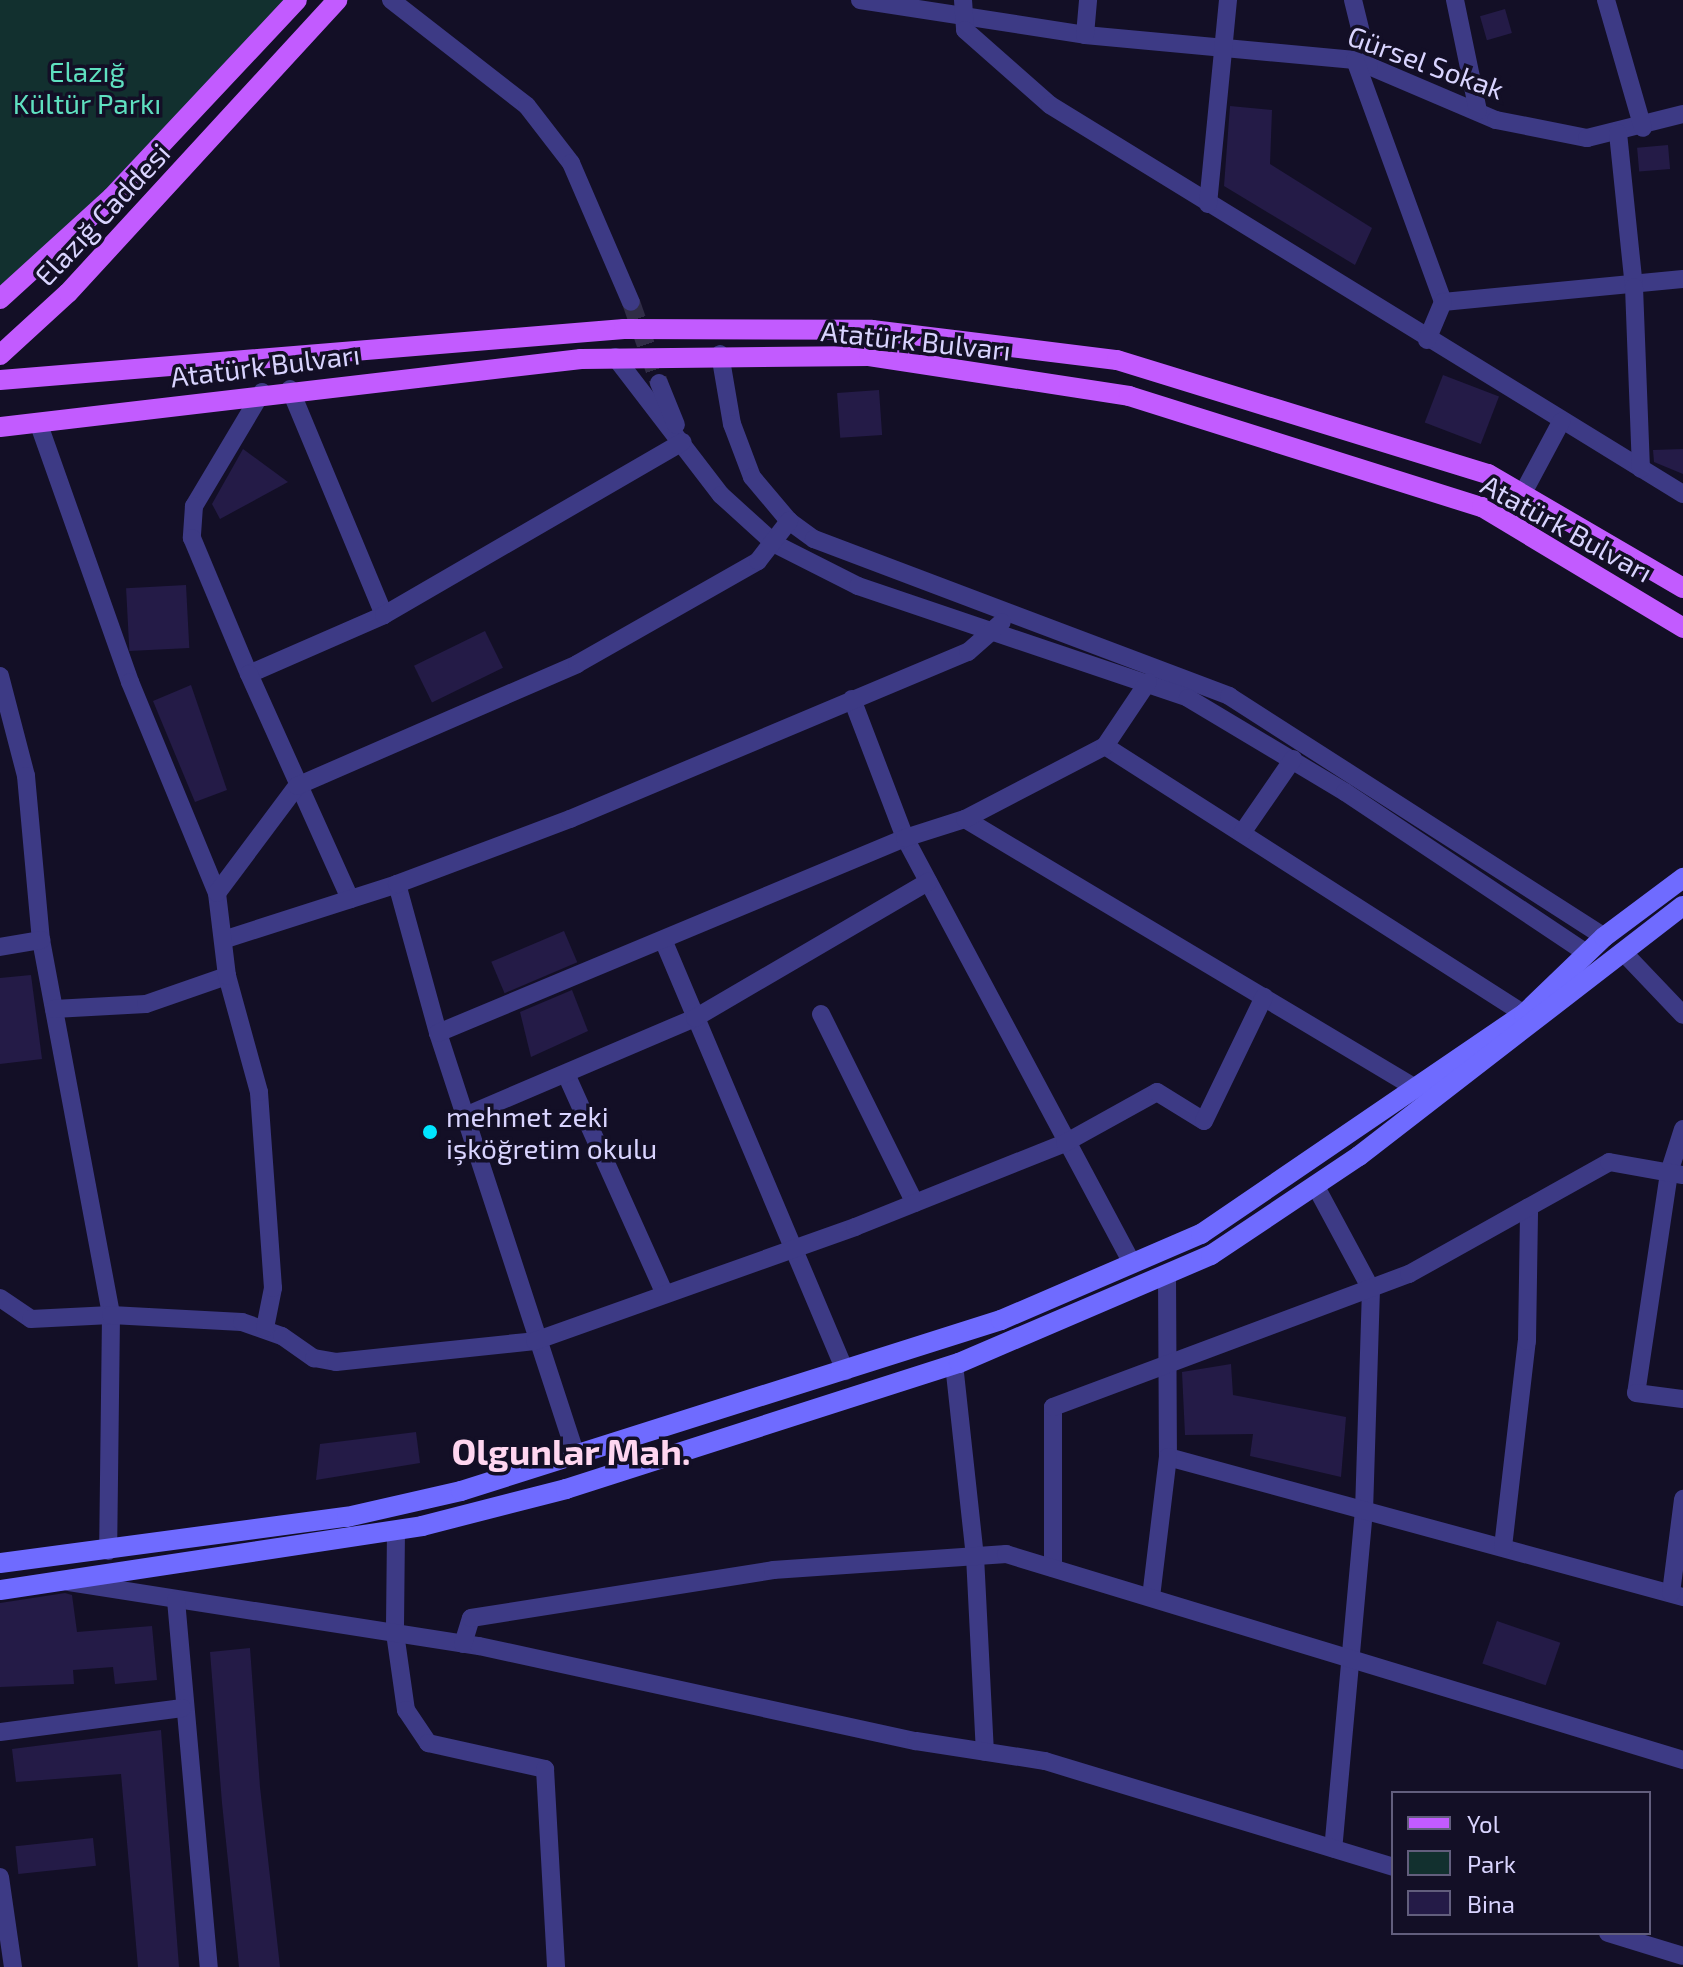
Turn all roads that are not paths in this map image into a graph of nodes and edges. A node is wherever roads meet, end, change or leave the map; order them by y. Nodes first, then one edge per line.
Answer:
1 (297, 0) edge
2 (337, 0) edge
3 (391, 0) edge
4 (860, 0) edge
5 (963, 0) edge
6 (1088, 0) edge
7 (1228, 0) edge
8 (1353, 0) edge
9 (1455, 0) edge
10 (1606, 0) edge
11 (960, 20) junction
12 (1085, 35) junction
13 (1224, 48) junction
14 (1362, 63) junction
15 (1478, 111) junction
16 (1683, 114) edge
17 (1643, 128) junction
18 (1618, 133) junction
19 (1208, 204) junction
20 (1683, 279) edge
21 (1634, 287) junction
22 (0, 299) edge
23 (631, 302) tunnel mouth
24 (1443, 302) junction
25 (1427, 340) junction
26 (720, 354) junction
27 (0, 355) edge
28 (615, 357) junction
29 (0, 380) edge
30 (659, 383) tunnel mouth
31 (290, 389) junction
32 (262, 392) junction
33 (38, 422) junction
34 (1561, 422) junction
35 (0, 427) edge
36 (683, 442) junction
37 (1641, 469) junction
38 (1523, 493) junction
39 (1683, 494) edge
40 (789, 521) junction
41 (775, 544) junction
42 (1683, 588) edge
43 (1009, 613) junction
44 (384, 615) junction
45 (1683, 628) edge
46 (996, 630) junction
47 (249, 674) junction
48 (0, 676) edge
49 (1148, 682) junction
50 (852, 699) junction
51 (7, 731) edge
52 (1105, 746) junction
53 (1293, 759) junction
54 (297, 786) junction
55 (965, 819) junction
56 (1242, 833) junction
57 (905, 838) junction
58 (1683, 878) edge
59 (928, 882) junction
60 (397, 884) junction
61 (217, 893) junction
62 (350, 899) junction
63 (1683, 906) edge
64 (1604, 937) junction
65 (41, 940) junction
66 (223, 940) junction
67 (664, 942) junction
68 (0, 947) edge
69 (1586, 953) junction
70 (1625, 954) junction
71 (227, 976) junction
72 (1264, 997) junction
73 (54, 1009) junction
74 (821, 1014) dead end
75 (1524, 1014) junction
76 (1683, 1015) edge
77 (695, 1018) junction
78 (438, 1033) junction
79 (566, 1074) junction
80 (1417, 1089) junction
81 (465, 1116) junction
82 (1683, 1129) edge
83 (1065, 1143) junction
84 (1676, 1174) edge
85 (1315, 1185) junction
86 (915, 1203) junction
87 (1529, 1207) junction
88 (791, 1250) junction
89 (1132, 1264) junction
90 (1167, 1274) junction
91 (1371, 1289) junction
92 (665, 1294) junction
93 (0, 1298) edge
94 (111, 1315) junction
95 (265, 1328) junction
96 (535, 1341) junction
97 (1166, 1362) junction
98 (954, 1364) junction
99 (845, 1371) junction
100 (1683, 1399) edge
101 (576, 1456) junction
102 (1168, 1457) junction
103 (1683, 1499) edge
104 (1364, 1510) junction
105 (396, 1530) junction
106 (1503, 1547) junction
107 (108, 1551) junction
108 (975, 1556) junction
109 (0, 1563) edge
110 (1053, 1568) junction
111 (66, 1581) junction
112 (0, 1590) edge
113 (1677, 1595) edge
114 (1151, 1597) junction
115 (176, 1600) junction
116 (395, 1633) junction
117 (463, 1644) junction
118 (1352, 1657) junction
119 (182, 1708) junction
120 (0, 1732) edge
121 (985, 1752) junction
122 (1683, 1760) edge
123 (1333, 1849) junction
124 (1391, 1866) edge
125 (0, 1877) edge
126 (1615, 1935) edge
127 (1683, 1956) edge
128 (13, 1967) edge
129 (209, 1967) edge
130 (556, 1967) edge

1 - 22 main road
2 - 27 main road, Elazığ Caddesi
3 - 23 street
4 - 11 street, Gürsel Sokak
5 - 11 street
6 - 12 street
7 - 13 street
8 - 14 street
9 - 15 street
10 - 17 street
11 - 12 street, Gürsel Sokak
11 - 19 street
12 - 13 street, Gürsel Sokak
13 - 14 street, Gürsel Sokak
13 - 19 street
14 - 15 street, Gürsel Sokak
14 - 24 street
15 - 18 street, Gürsel Sokak
16 - 17 street, Gürsel Sokak
17 - 18 street, Gürsel Sokak
18 - 21 street
19 - 25 street
20 - 21 street
21 - 24 street
21 - 37 street
24 - 25 street
25 - 34 street
26 - 28 main road, Atatürk Bulvarı
26 - 40 street
26 - 45 main road, Atatürk Bulvarı
28 - 31 main road, Atatürk Bulvarı
28 - 36 street
29 - 38 main road, Atatürk Bulvarı
30 - 36 street
31 - 32 main road, Atatürk Bulvarı
31 - 44 street
32 - 33 main road, Atatürk Bulvarı
32 - 47 street
33 - 35 main road, Atatürk Bulvarı
33 - 61 street
34 - 37 street
34 - 38 street
36 - 41 street
36 - 44 street
37 - 39 street
38 - 42 main road, Atatürk Bulvarı
40 - 41 street
40 - 43 street
41 - 46 street
41 - 54 street
43 - 46 street
43 - 64 street
44 - 47 street
46 - 49 street
46 - 50 street
47 - 54 street
48 - 51 street
49 - 52 street
49 - 53 street
50 - 57 street
50 - 60 street
51 - 65 street
52 - 55 street
52 - 56 street
53 - 56 street
53 - 69 street
54 - 61 street
54 - 62 street
55 - 57 street
55 - 72 street
56 - 75 street
57 - 59 street
57 - 67 street
58 - 64 main road
59 - 77 street
59 - 83 street
60 - 62 street
60 - 78 street
61 - 66 street
62 - 66 street
63 - 70 main road
64 - 69 main road
65 - 68 street
65 - 73 street
66 - 71 street
67 - 77 street
67 - 78 street
69 - 75 main road
70 - 76 street
70 - 85 main road
71 - 73 street
71 - 95 street
72 - 80 street
72 - 83 street
73 - 94 street
74 - 86 street
75 - 80 main road
77 - 79 street
77 - 88 street
78 - 81 street
79 - 81 street
79 - 92 street
80 - 89 main road
81 - 96 street
82 - 84 street
83 - 86 street
83 - 89 street
84 - 87 street
84 - 100 street
85 - 90 main road
85 - 91 street
86 - 88 street
87 - 91 street
87 - 106 street
88 - 92 street
88 - 99 street
89 - 99 main road
90 - 97 street
90 - 98 main road
91 - 97 street
91 - 104 street
92 - 96 street
93 - 94 street
94 - 95 street
94 - 107 street
95 - 96 street
96 - 101 street
97 - 102 street
97 - 110 street
98 - 105 main road
98 - 108 street
99 - 101 main road
101 - 107 main road
102 - 104 street
102 - 114 street
103 - 113 street
104 - 106 street
104 - 118 street
105 - 111 main road
105 - 116 street
106 - 113 street
107 - 109 main road
108 - 110 street
108 - 117 street
108 - 121 street
110 - 114 street
111 - 112 main road
111 - 115 street
114 - 118 street
115 - 116 street
115 - 119 street
116 - 117 street
116 - 130 street
117 - 121 street
118 - 122 street
118 - 123 street
119 - 120 street
119 - 129 street
121 - 123 street
123 - 124 street
125 - 128 street
126 - 127 street

